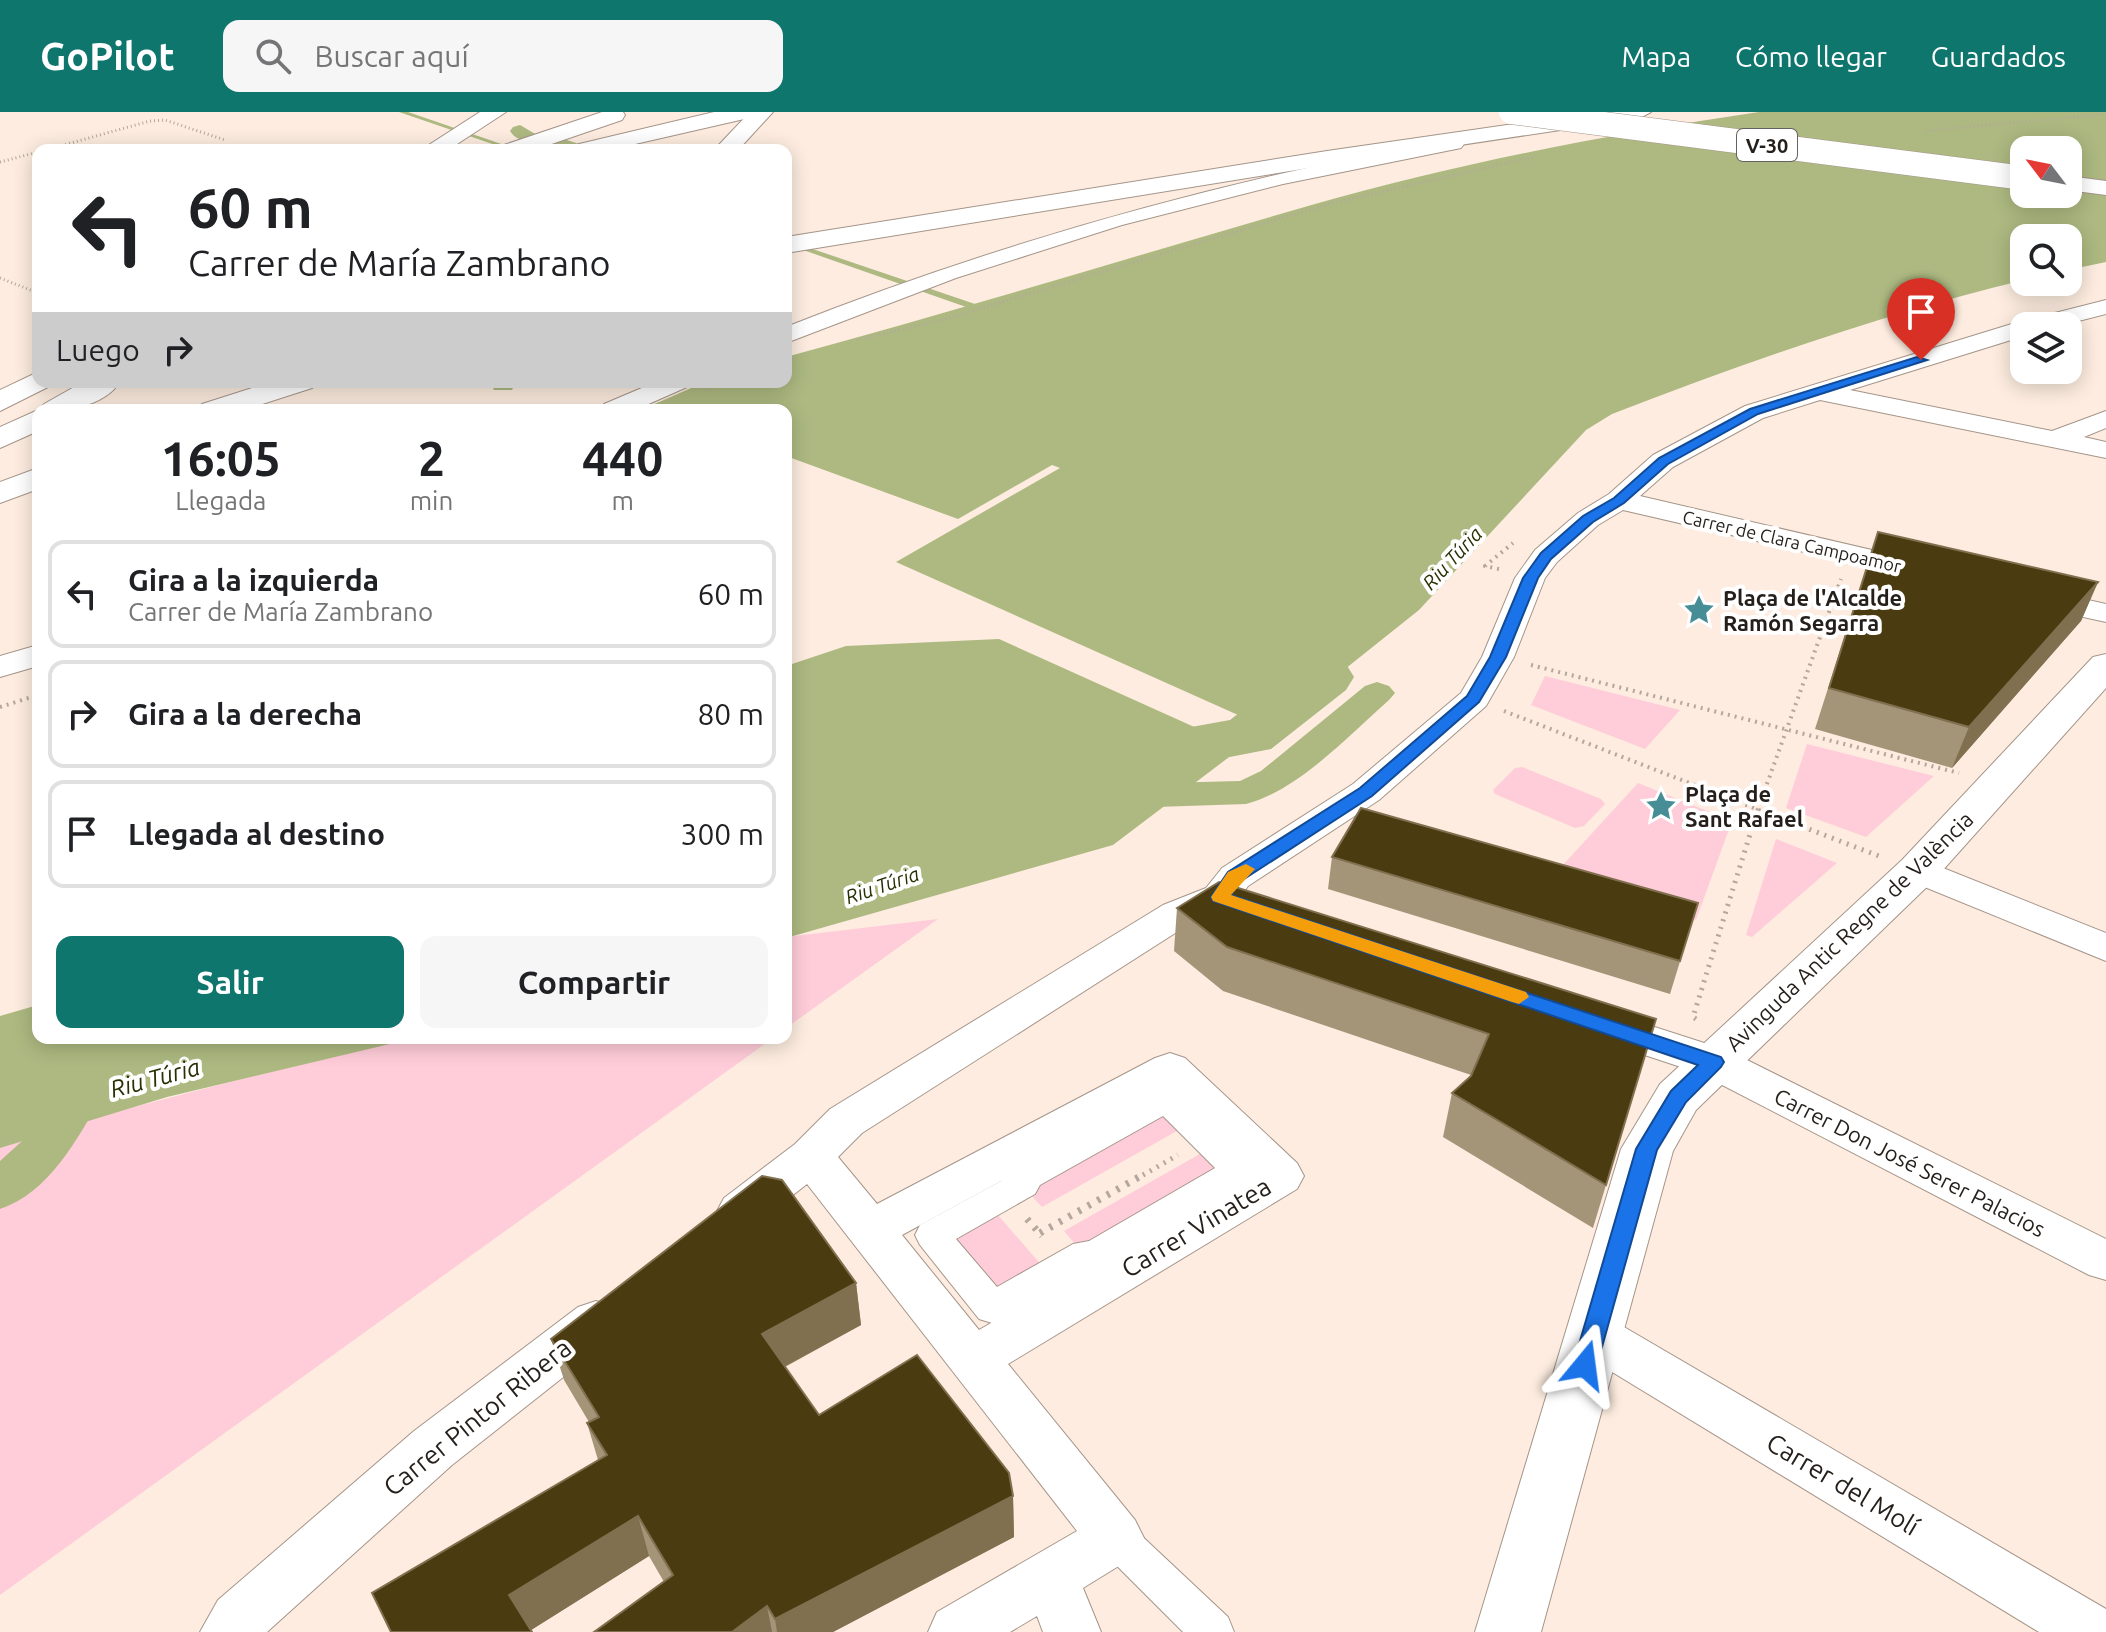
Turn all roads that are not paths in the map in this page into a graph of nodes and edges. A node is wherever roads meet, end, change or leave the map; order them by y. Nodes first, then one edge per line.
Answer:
1 (495, 112) edge
2 (624, 112) edge
3 (762, 112) edge
4 (1511, 112) edge
5 (740, 113) edge
6 (1636, 113) edge
7 (442, 144) edge
8 (530, 144) edge
9 (607, 144) edge
10 (731, 144) edge
11 (2010, 176) edge
12 (2082, 182) edge
13 (2106, 185) edge
14 (792, 244) edge
15 (2106, 307) edge
16 (2082, 313) edge
17 (2010, 332) edge
18 (792, 334) edge
19 (32, 384) edge
20 (94, 388) edge
21 (266, 388) edge
22 (283, 388) edge
23 (664, 388) edge
24 (1818, 392) junction
25 (0, 402) edge
26 (66, 404) edge
27 (227, 404) edge
28 (231, 404) edge
29 (627, 404) edge
30 (2106, 419) edge
31 (32, 422) edge
32 (0, 439) edge
33 (2054, 440) junction
34 (2106, 450) edge
35 (32, 480) edge
36 (0, 493) edge
37 (1619, 500) junction
38 (1955, 578) edge
39 (2001, 589) edge
40 (2106, 613) edge
41 (32, 657) edge
42 (2106, 665) edge
43 (0, 667) edge
44 (1918, 870) junction
45 (2106, 948) edge
46 (1564, 1012) edge
47 (1724, 1052) junction
48 (811, 1156) junction
49 (870, 1230) junction
50 (710, 1234) edge
51 (2106, 1261) edge
52 (1068, 1265) joint
53 (635, 1292) edge
54 (1594, 1335) junction
55 (973, 1359) junction
56 (1116, 1538) junction
57 (1051, 1577) junction
58 (229, 1632) edge
59 (957, 1632) edge
60 (1072, 1632) edge
61 (1213, 1632) edge
62 (1508, 1632) edge
63 (2092, 1632) edge

1 - 7 main road
2 - 8 main road
3 - 10 main road
4 - 11 main road, V-30, bridge
5 - 9 main road
6 - 14 main road
6 - 18 street
12 - 13 main road
15 - 16 street
17 - 24 street
19 - 25 main road
20 - 26 main road
21 - 27 main road
22 - 28 main road
23 - 29 street
24 - 33 street
24 - 37 street
30 - 33 street
31 - 32 main road
33 - 34 street
35 - 36 main road
37 - 38 street, Carrer de Clara Campoamor
37 - 48 street
39 - 40 street
41 - 43 street
42 - 44 main road, Avinguda Antic Regne de València
44 - 45 street
44 - 47 main road, Avinguda Antic Regne de València
46 - 47 street, Carrer Don José Serer Palacios
47 - 51 street, Carrer Don José Serer Palacios
47 - 54 main road, Avinguda Antic Regne de València
48 - 49 street
48 - 50 street
49 - 55 street
49 - 55 street, Carrer Vinatea
52 - 52 street
53 - 58 street, Carrer Pintor Ribera
54 - 62 main road, Avinguda Antic Regne de València
54 - 63 street, Carrer del Molí
55 - 56 street
56 - 57 street
56 - 61 street
57 - 59 street
57 - 60 street

